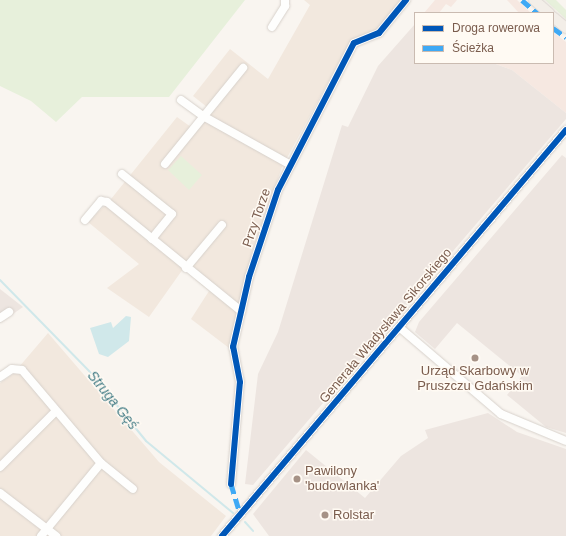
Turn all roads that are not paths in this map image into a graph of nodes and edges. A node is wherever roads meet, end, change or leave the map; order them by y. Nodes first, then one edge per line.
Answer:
1 (285, 0) edge
2 (406, 0) edge
3 (534, 0) edge
4 (548, 12) edge
5 (554, 18) edge
6 (272, 28) dead end
7 (566, 28) edge
8 (243, 68) dead end
9 (181, 100) dead end
10 (203, 116) junction
11 (566, 130) edge
12 (165, 164) dead end
13 (289, 164) junction
14 (122, 174) dead end
15 (85, 220) dead end
16 (222, 225) dead end
17 (152, 238) junction
18 (186, 268) junction
19 (241, 311) junction
20 (9, 312) dead end
21 (0, 318) edge
22 (399, 326) junction
23 (0, 377) edge
24 (56, 411) junction
25 (566, 442) edge
26 (101, 463) junction
27 (0, 467) edge
28 (231, 484) dead end
29 (133, 489) dead end
30 (0, 493) edge
31 (46, 529) junction
32 (41, 536) edge
33 (56, 536) edge
34 (222, 536) edge

1 - 6 street
2 - 13 street, Przy Torze
3 - 4 main road
5 - 7 main road
8 - 10 street
9 - 10 street
10 - 12 street
10 - 13 street
11 - 22 street, Generała Władysława Sikorskiego
13 - 19 street, Przy Torze
14 - 17 street
15 - 17 street
16 - 18 street
17 - 18 street
18 - 19 street
19 - 28 street, Przy Torze
20 - 21 street
22 - 25 street
22 - 34 street, Generała Władysława Sikorskiego
23 - 24 street
24 - 26 street
24 - 27 street
26 - 29 street
26 - 31 street
30 - 31 street
31 - 32 street
31 - 33 street

